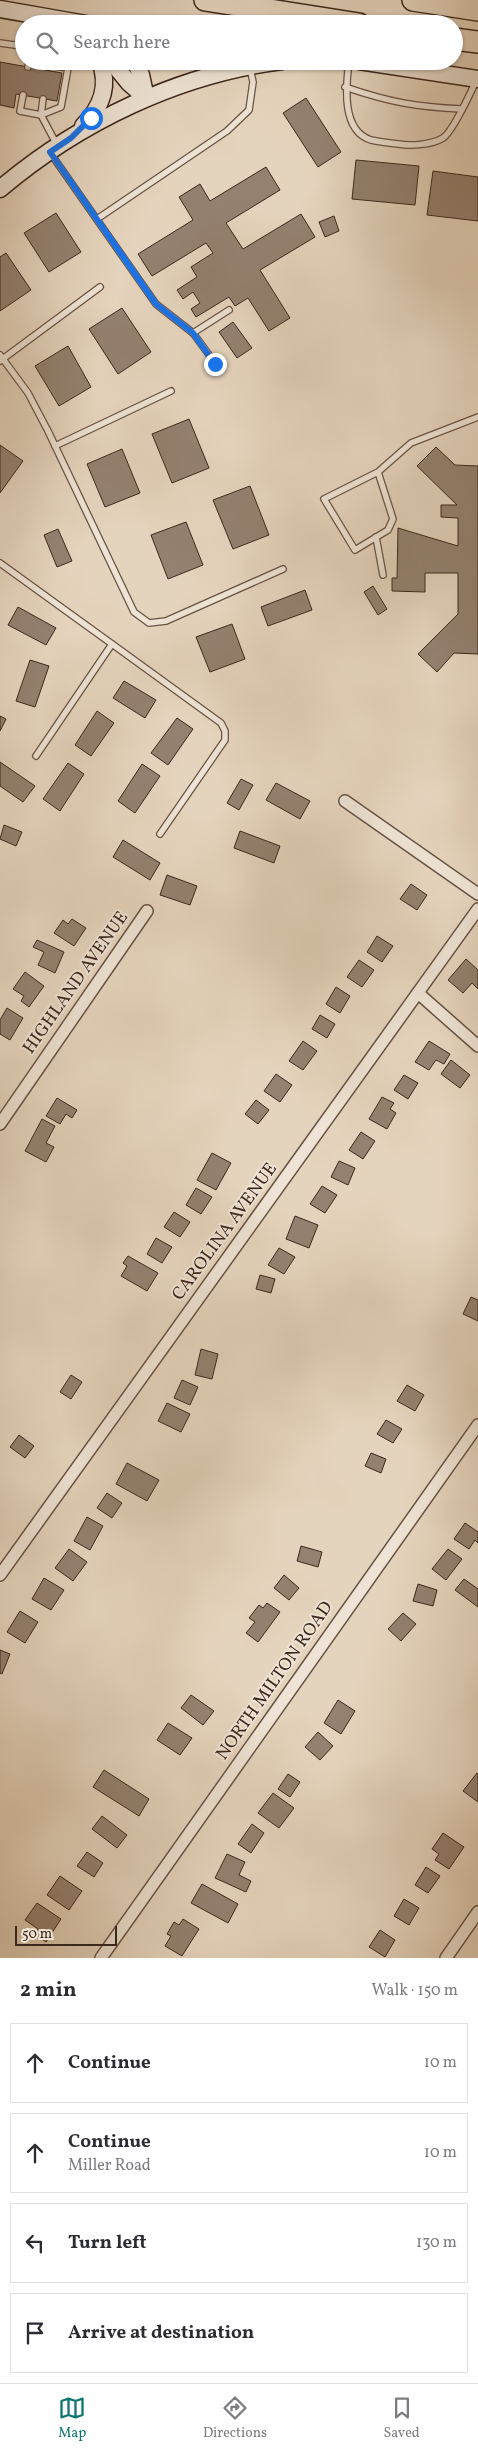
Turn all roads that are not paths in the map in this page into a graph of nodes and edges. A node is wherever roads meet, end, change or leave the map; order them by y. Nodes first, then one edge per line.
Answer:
1 (206, 0) edge
2 (413, 0) edge
3 (0, 9) edge
4 (478, 10) edge
5 (20, 15) edge
6 (301, 15) edge
7 (463, 40) edge
8 (478, 42) edge
9 (0, 43) edge
10 (15, 46) edge
11 (68, 70) edge
12 (102, 70) edge
13 (118, 70) edge
14 (140, 70) edge
15 (235, 70) edge
16 (251, 70) edge
17 (348, 70) edge
18 (418, 70) edge
19 (478, 79) edge
20 (346, 87) junction
21 (23, 95) dead end
22 (146, 98) junction
23 (43, 99) dead end
24 (462, 109) junction
25 (40, 115) junction
26 (60, 146) junction
27 (0, 189) edge
28 (97, 219) junction
29 (100, 287) dead end
30 (229, 310) dead end
31 (193, 333) junction
32 (1, 358) edge
33 (215, 364) dead end
34 (171, 391) dead end
35 (478, 417) edge
36 (55, 446) junction
37 (378, 472) junction
38 (376, 537) junction
39 (0, 563) edge
40 (283, 568) dead end
41 (383, 575) dead end
42 (112, 644) junction
43 (36, 756) dead end
44 (345, 801) dead end
45 (160, 834) dead end
46 (478, 894) edge
47 (478, 909) edge
48 (147, 911) dead end
49 (418, 993) junction
50 (478, 1046) edge
51 (0, 1124) edge
52 (478, 1425) edge
53 (0, 1575) edge
54 (478, 1912) edge
55 (101, 1958) edge
56 (446, 1958) edge

1 - 6 highway
2 - 4 highway
3 - 5 main road
7 - 8 highway
9 - 10 lane
11 - 25 lane
12 - 26 main road
13 - 22 main road
14 - 22 main road
15 - 22 main road
16 - 28 lane
17 - 20 lane
18 - 19 main road
19 - 24 lane
20 - 24 lane
20 - 24 lane
21 - 25 lane
22 - 26 main road
23 - 25 lane
25 - 26 lane
26 - 27 main road
26 - 28 lane
28 - 31 lane
29 - 32 lane
30 - 31 lane
31 - 33 lane
32 - 36 lane
34 - 36 lane
35 - 37 lane
36 - 40 lane
37 - 38 lane
37 - 38 lane
38 - 41 lane
39 - 42 lane
42 - 43 lane
42 - 45 lane
44 - 46 street
47 - 49 street, CAROLINA AVENUE
48 - 51 street, HIGHLAND AVENUE
49 - 50 street
49 - 53 street, CAROLINA AVENUE
52 - 55 street, NORTH MILTON ROAD
54 - 56 street

